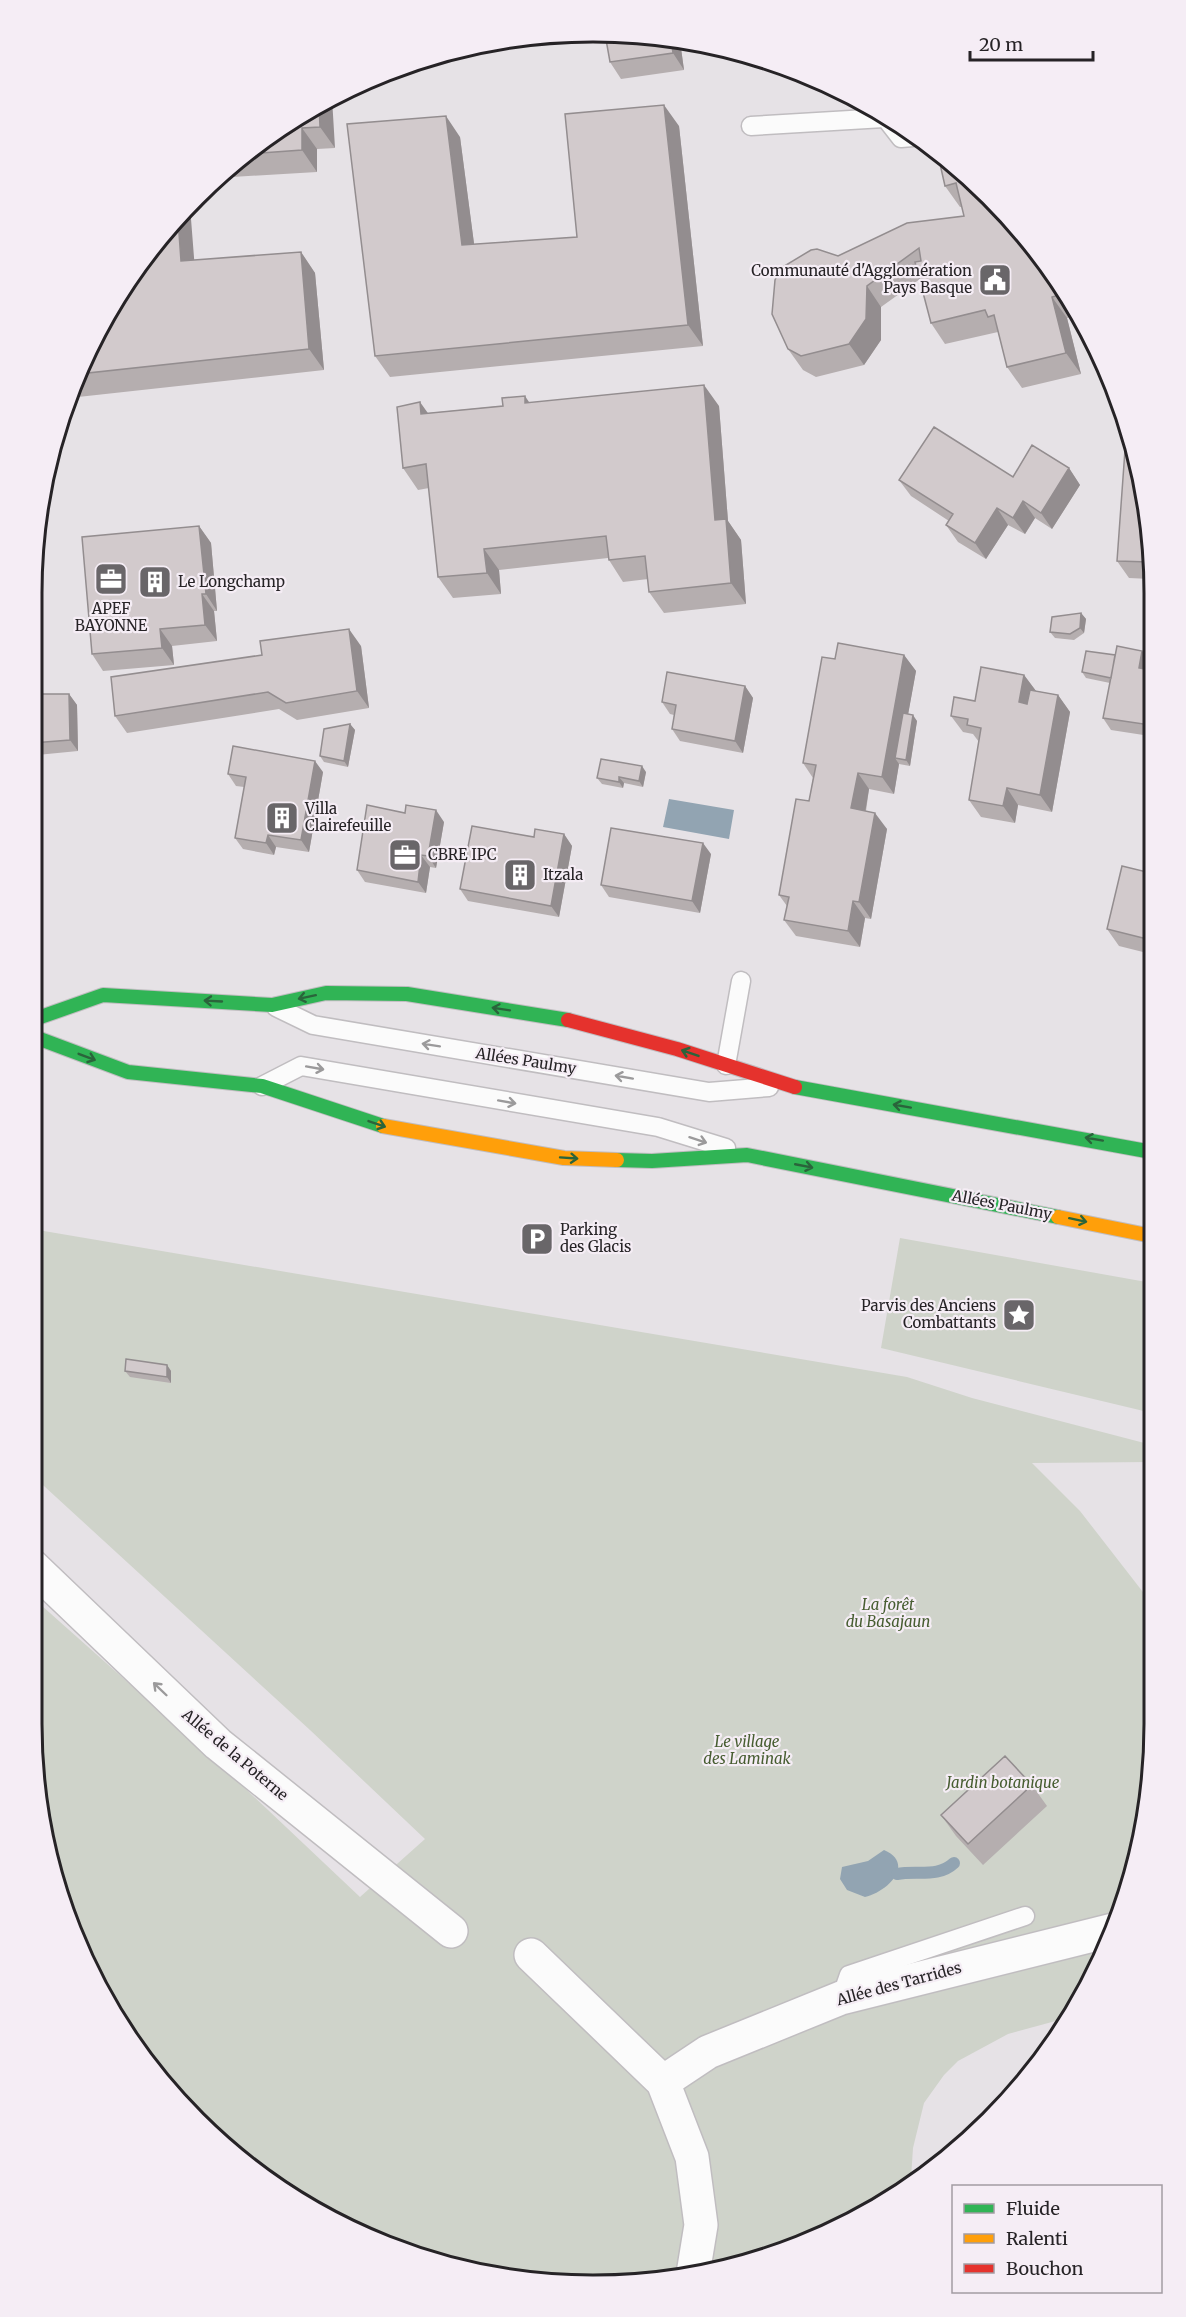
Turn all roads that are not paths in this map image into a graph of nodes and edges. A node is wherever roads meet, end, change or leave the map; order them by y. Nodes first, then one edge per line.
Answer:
1 (874, 120) edge
2 (751, 126) dead end
3 (741, 981) dead end
4 (272, 1005) junction
5 (42, 1016) edge
6 (42, 1040) edge
7 (726, 1065) junction
8 (785, 1085) junction
9 (262, 1086) junction
10 (1144, 1151) edge
11 (747, 1155) junction
12 (1144, 1234) edge
13 (42, 1576) edge
14 (1025, 1916) dead end
15 (451, 1930) dead end
16 (1103, 1933) edge
17 (531, 1956) dead end
18 (841, 1998) junction
19 (663, 2082) junction
20 (694, 2265) edge

1 - 2 lane
3 - 7 lane
4 -> 5 main road
7 -> 4 main road
8 -> 4 lane, Allées Paulmy
6 -> 9 main road, Allées Paulmy
7 - 8 main road
10 -> 8 main road
9 -> 11 main road, Allées Paulmy
9 -> 11 lane, Allées Paulmy
11 -> 12 main road, Allées Paulmy
15 -> 13 street, Allée de la Poterne
14 - 18 lane
16 - 18 street, Allée des Tarrides
17 - 19 street
18 - 19 street, Allée des Tarrides
19 - 20 street

